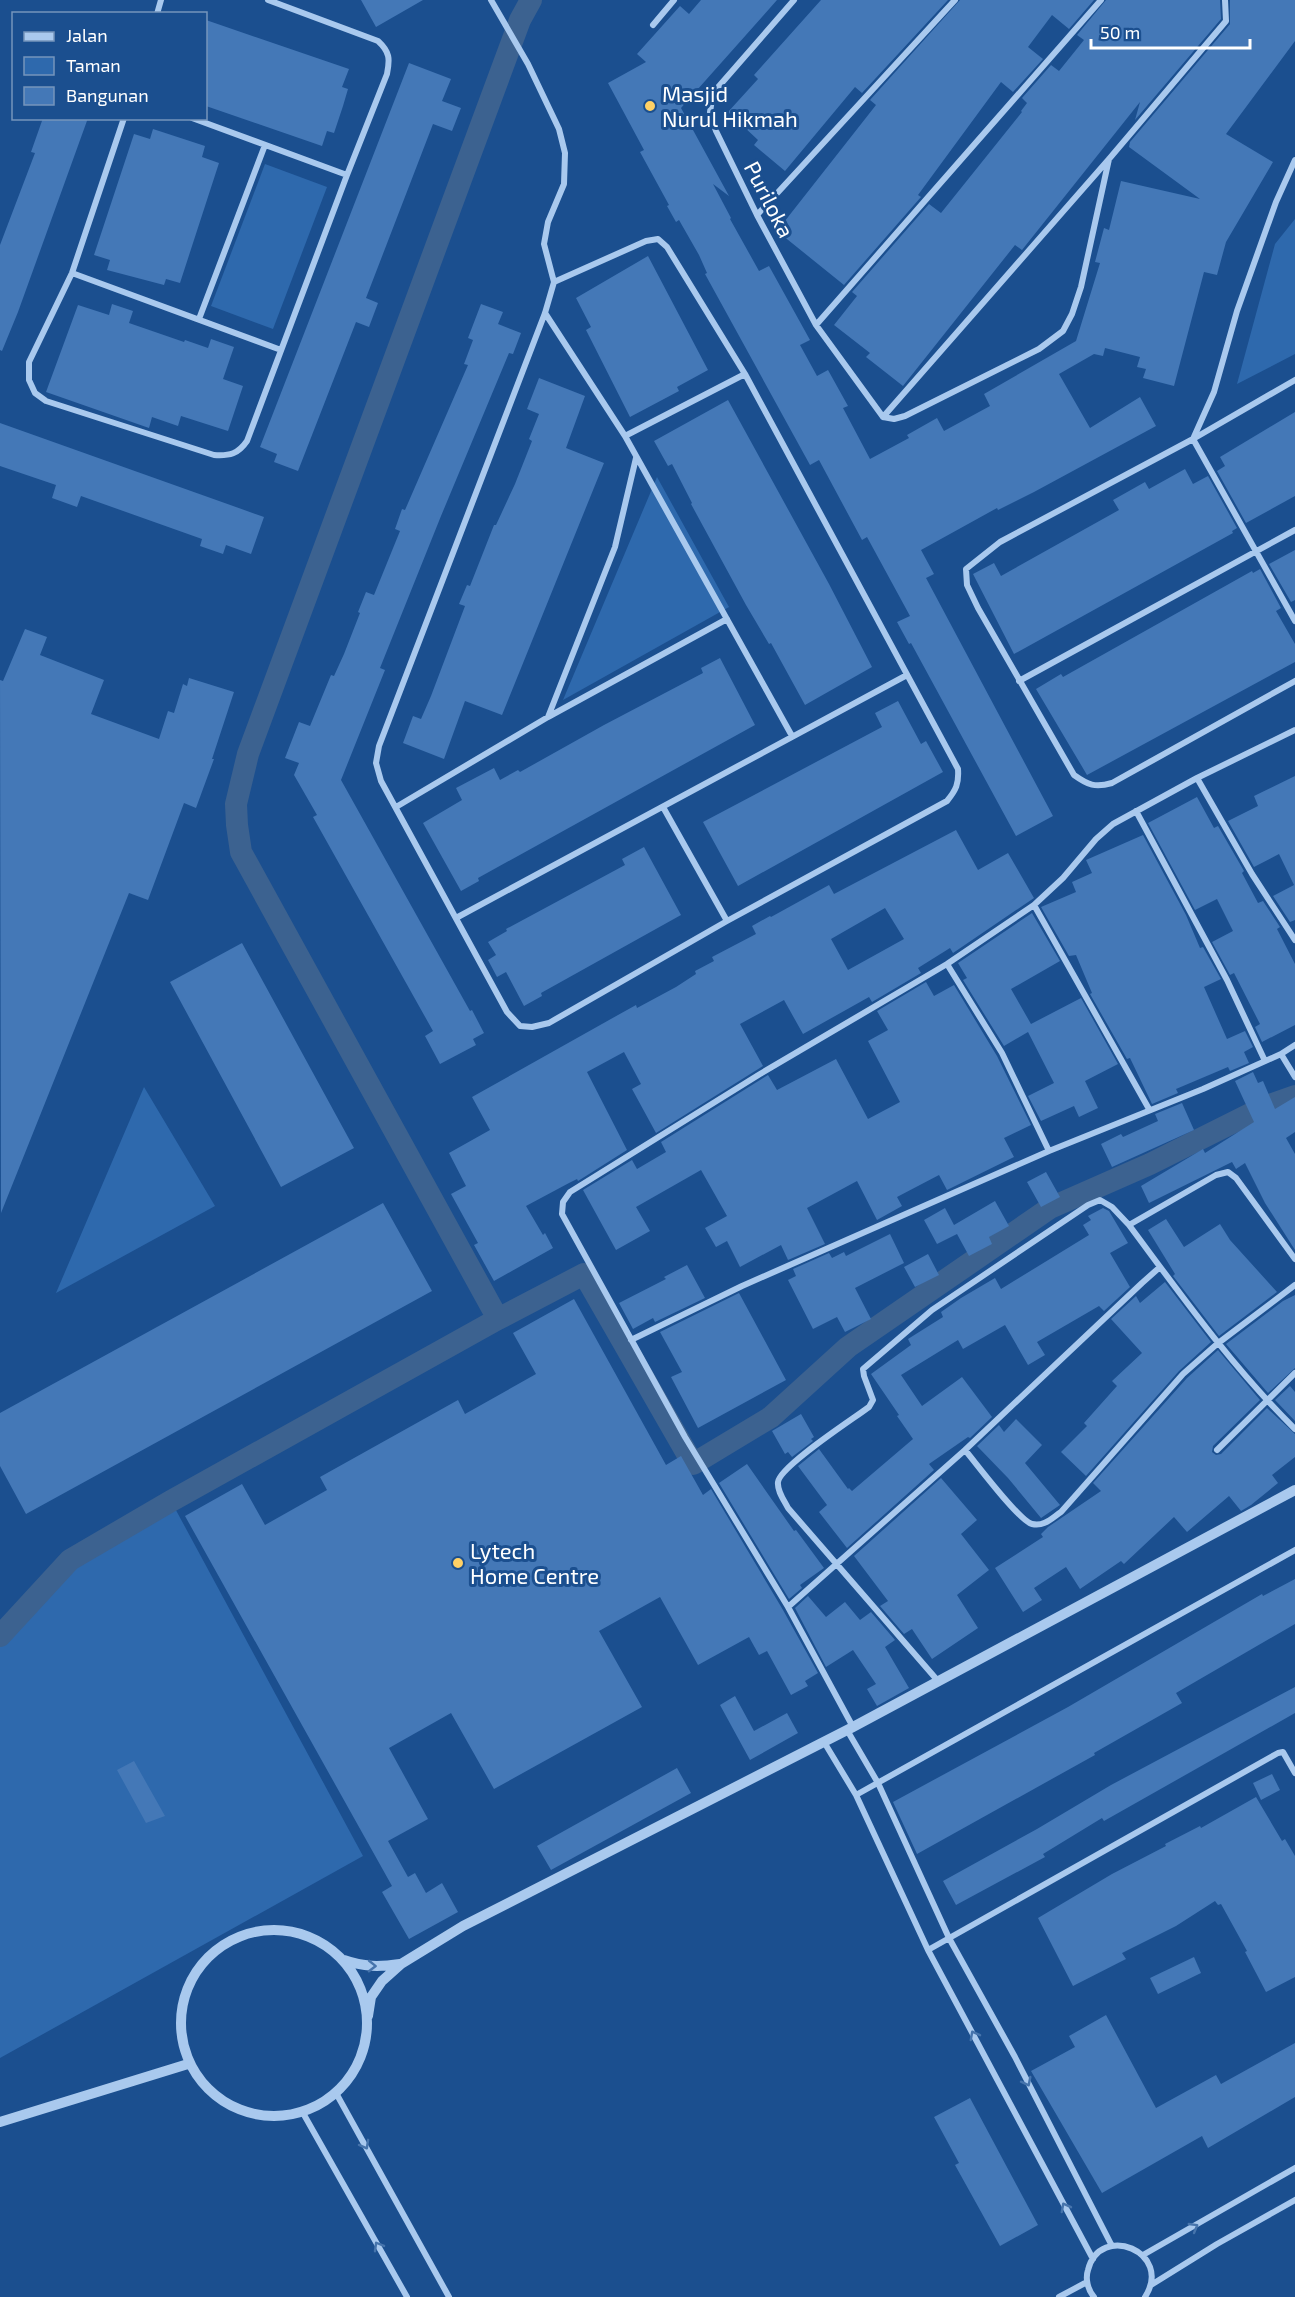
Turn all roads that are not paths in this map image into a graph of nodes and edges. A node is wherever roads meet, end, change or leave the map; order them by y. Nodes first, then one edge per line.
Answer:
1 (268, 0) edge
2 (491, 0) edge
3 (674, 0) edge
4 (794, 0) edge
5 (955, 0) edge
6 (1101, 0) edge
7 (1226, 0) edge
8 (278, 2) edge
9 (653, 25) dead end
10 (123, 120) edge
11 (197, 120) edge
12 (265, 145) junction
13 (1109, 159) junction
14 (1295, 160) edge
15 (347, 175) junction
16 (757, 215) junction
17 (72, 273) junction
18 (554, 282) junction
19 (545, 313) junction
20 (199, 319) junction
21 (816, 325) junction
22 (280, 350) junction
23 (745, 374) junction
24 (1295, 380) edge
25 (883, 417) junction
26 (625, 436) junction
27 (1193, 439) junction
28 (636, 458) junction
29 (1295, 530) edge
30 (1256, 551) junction
31 (727, 619) junction
32 (1295, 621) edge
33 (907, 675) junction
34 (1019, 681) junction
35 (1295, 681) edge
36 (548, 717) junction
37 (1295, 730) edge
38 (792, 736) junction
39 (1197, 778) junction
40 (396, 807) junction
41 (663, 807) junction
42 (1136, 811) junction
43 (1034, 905) junction
44 (456, 918) junction
45 (727, 921) junction
46 (1295, 940) edge
47 (947, 964) junction
48 (1295, 1045) edge
49 (1281, 1054) junction
50 (1265, 1061) junction
51 (1294, 1076) edge
52 (1149, 1109) junction
53 (1049, 1151) junction
54 (1129, 1225) junction
55 (1295, 1259) edge
56 (1160, 1267) junction
57 (1295, 1285) edge
58 (631, 1340) junction
59 (1217, 1344) junction
60 (1295, 1373) edge
61 (1266, 1400) junction
62 (1295, 1429) edge
63 (965, 1450) junction
64 (1217, 1450) dead end
65 (1295, 1491) edge
66 (1295, 1550) edge
67 (836, 1565) junction
68 (788, 1607) junction
69 (939, 1682) junction
70 (850, 1728) junction
71 (824, 1742) junction
72 (1295, 1773) edge
73 (878, 1783) junction
74 (856, 1796) junction
75 (949, 1938) junction
76 (928, 1950) junction
77 (344, 1959) junction
78 (400, 1964) junction
79 (368, 2016) junction
80 (189, 2064) junction
81 (336, 2093) junction
82 (303, 2113) junction
83 (0, 2122) edge
84 (1295, 2168) edge
85 (1295, 2200) edge
86 (1112, 2246) junction
87 (1143, 2256) junction
88 (1093, 2259) junction
89 (1087, 2282) junction
90 (1151, 2285) junction
91 (1146, 2296) edge
92 (407, 2297) edge
93 (449, 2297) edge
94 (1059, 2297) edge
95 (1094, 2297) edge

1 - 8 street
2 - 18 street
3 - 9 street
4 - 16 street, Puriloka
5 - 16 street
6 - 21 street
7 - 13 street
8 - 15 street
10 - 17 street
11 - 12 street
12 - 15 street
12 - 20 street
13 - 25 street
13 - 25 street
14 - 27 street
15 - 22 street
16 - 21 street, Puriloka
17 - 20 street
17 - 22 street
18 - 19 street
18 - 23 street
19 - 26 street
19 - 40 street
20 - 22 street
21 - 25 street, Puriloka
23 - 26 street
23 - 33 street
24 - 27 street
26 - 28 street
27 - 30 street
27 - 34 street
28 - 31 street
28 - 36 street
29 - 30 street
30 - 32 street
30 - 34 street
31 - 36 street
31 - 38 street
33 - 38 street
33 - 45 street
34 - 35 street
36 - 40 street
37 - 39 street
38 - 41 street
39 - 42 street
39 - 46 street
40 - 44 street
41 - 44 street
41 - 45 street
42 - 43 street
42 - 50 street
43 - 47 street
43 - 52 street
44 - 45 street
47 - 53 street
47 - 58 street
48 - 49 street
49 - 50 street
49 - 51 street
50 - 52 street
52 - 53 street
53 - 58 street
54 - 55 street
54 - 56 street
54 - 67 street
56 - 59 street
56 - 63 street
57 - 59 street
58 - 68 street
59 - 61 street
59 - 63 street
60 - 61 street
61 - 62 street
61 - 64 street
63 - 67 street
65 - 69 street
66 - 73 street
67 - 68 street
67 - 69 street
68 - 70 street
69 - 70 street
70 - 71 street
70 - 73 street
71 - 74 street
71 - 78 street
72 - 75 street
73 - 74 street
73 - 75 street
74 - 76 street
75 - 76 street
75 -> 86 street
88 -> 76 street
77 -> 78 street
77 - 79 street
77 - 80 street
78 - 79 street
79 - 81 street
80 - 82 street
80 - 83 street
81 - 82 street
81 -> 93 street
92 -> 82 street
87 -> 84 street
85 - 90 street
86 - 87 street
86 - 88 street
87 - 90 street
88 - 89 street
89 - 94 street
89 - 95 street
90 - 91 street

